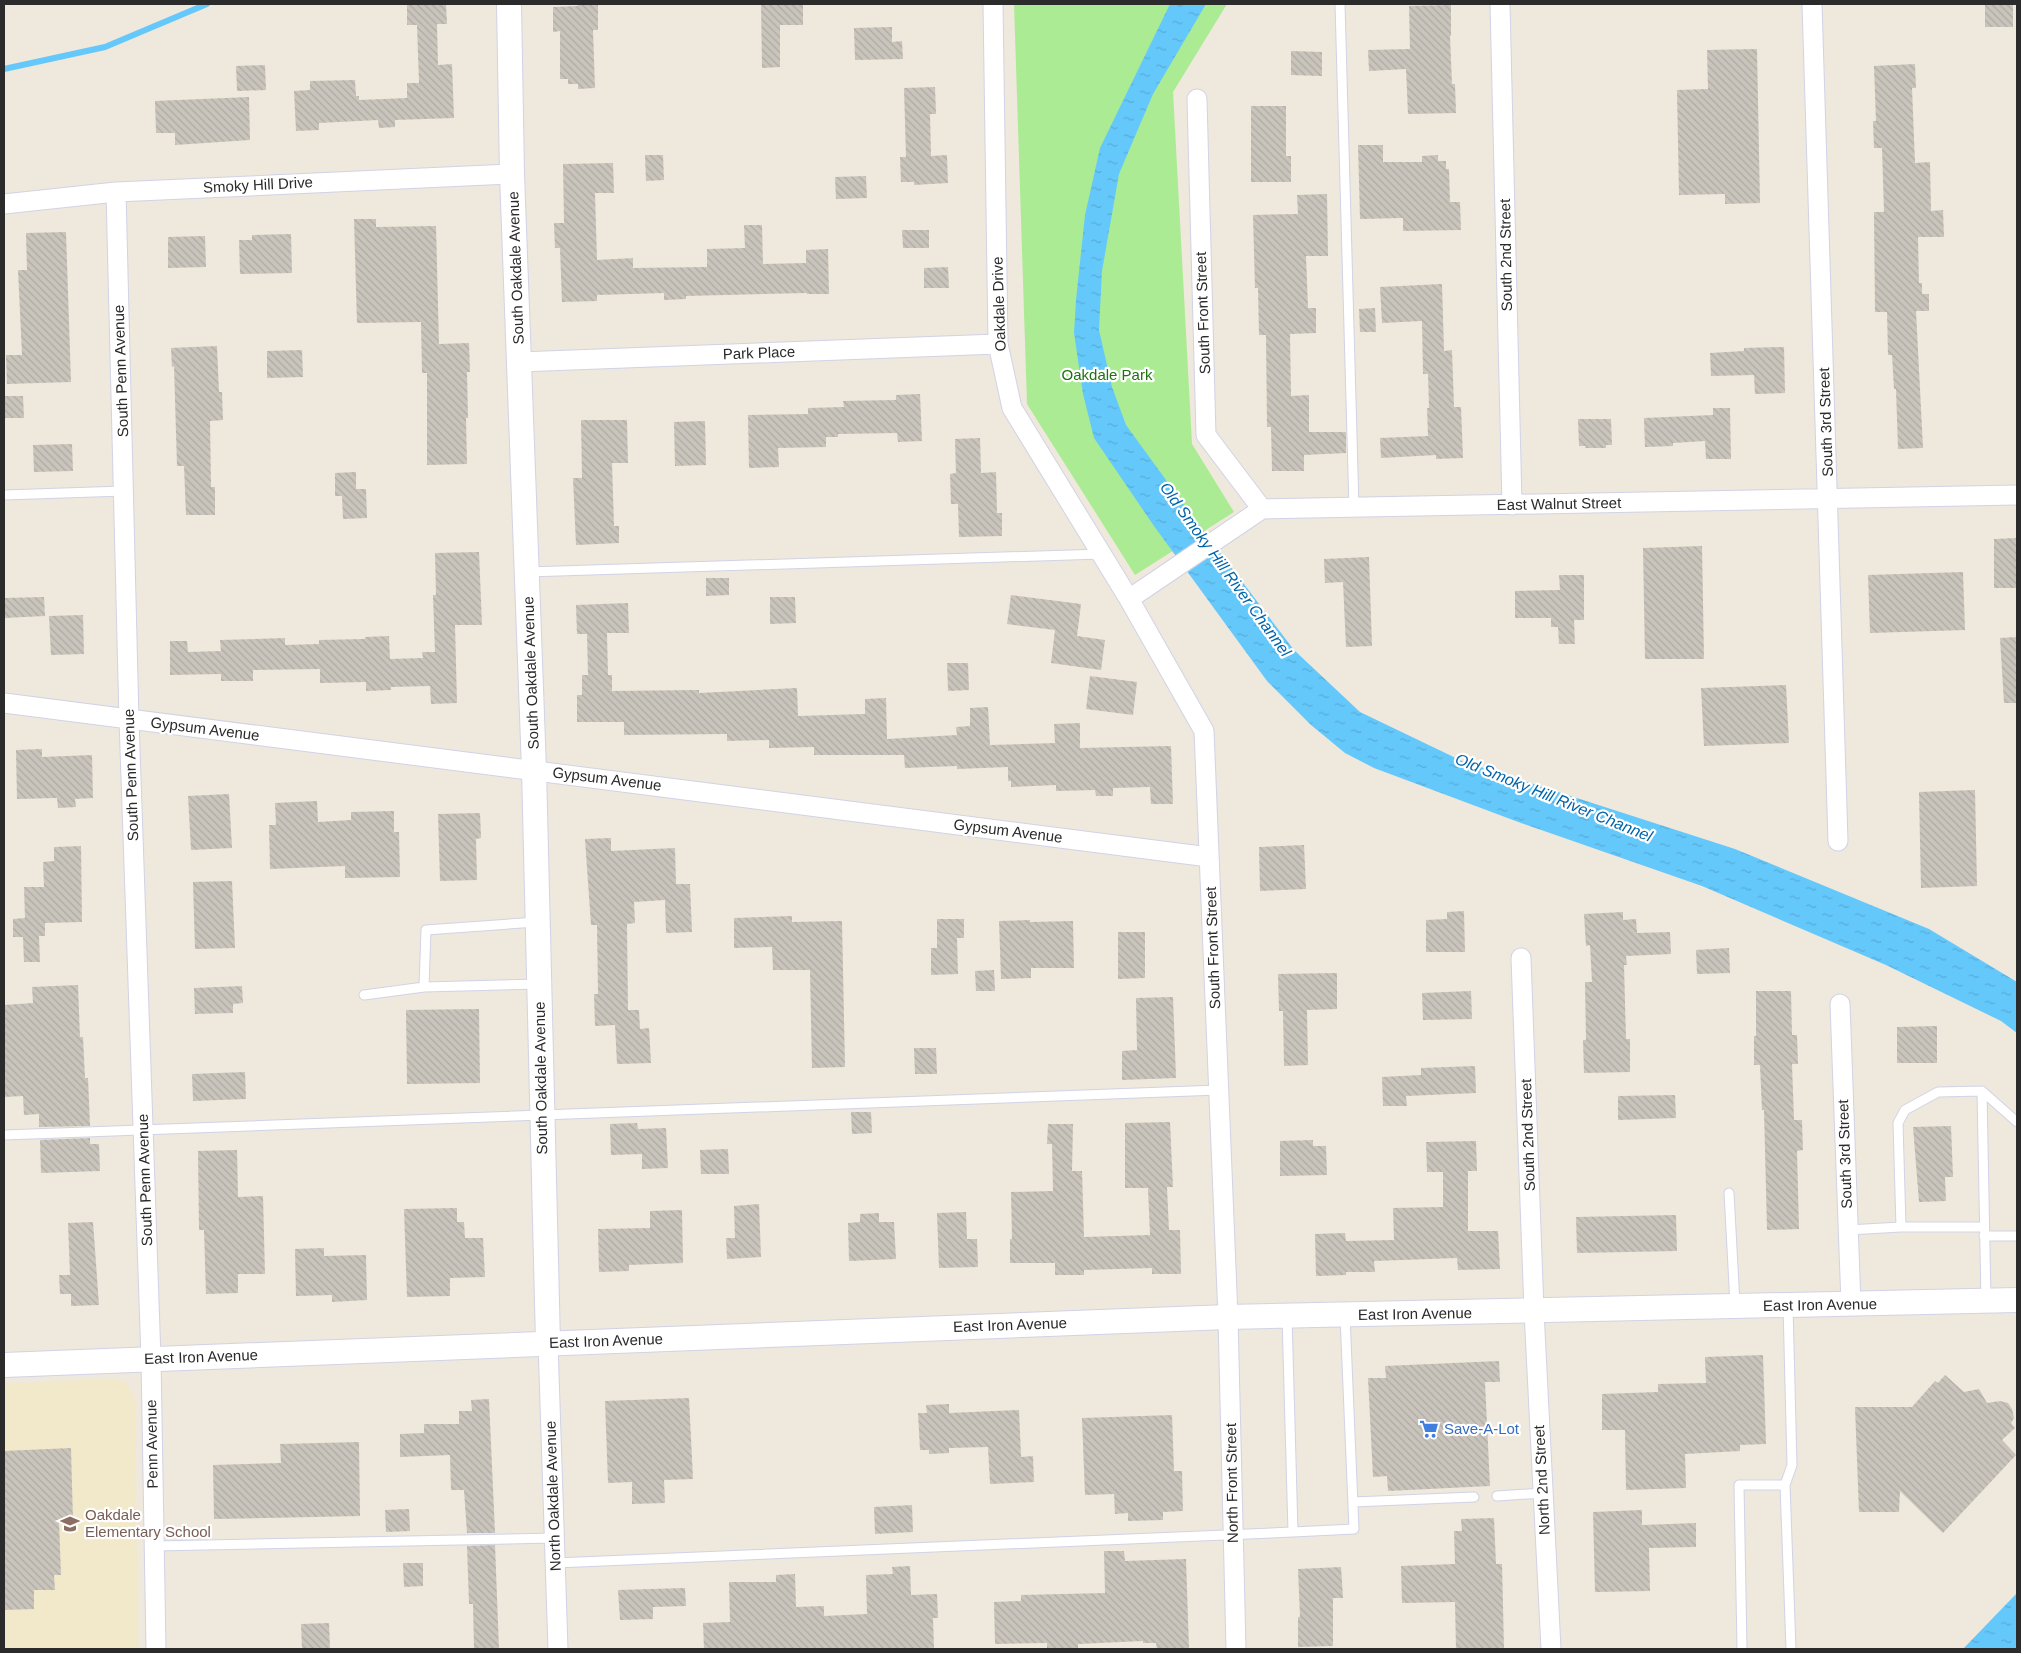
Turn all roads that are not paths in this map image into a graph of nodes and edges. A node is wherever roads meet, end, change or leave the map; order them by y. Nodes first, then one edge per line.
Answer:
1 (509, 4) edge
2 (993, 4) edge
3 (1340, 4) edge
4 (1500, 4) edge
5 (1812, 4) edge
6 (1197, 99) dead end
7 (512, 174) junction
8 (116, 192) junction
9 (4, 204) edge
10 (998, 344) junction
11 (519, 362) junction
12 (124, 491) junction
13 (4, 495) edge
14 (2017, 495) edge
15 (1828, 499) junction
16 (1512, 506) junction
17 (1354, 508) junction
18 (1262, 509) junction
19 (1102, 554) junction
20 (527, 572) junction
21 (1129, 599) junction
22 (4, 703) edge
23 (129, 720) junction
24 (534, 770) junction
25 (1838, 841) dead end
26 (1209, 857) junction
27 (538, 922) junction
28 (1521, 958) dead end
29 (539, 984) junction
30 (424, 987) junction
31 (364, 995) dead end
32 (1840, 1004) dead end
33 (1219, 1090) junction
34 (1982, 1091) junction
35 (542, 1114) junction
36 (2017, 1122) edge
37 (143, 1129) junction
38 (4, 1135) edge
39 (1729, 1193) dead end
40 (1902, 1227) junction
41 (1848, 1230) junction
42 (1984, 1232) junction
43 (2017, 1236) edge
44 (2017, 1300) edge
45 (1986, 1301) junction
46 (1851, 1304) junction
47 (1788, 1306) junction
48 (1735, 1307) junction
49 (1534, 1312) junction
50 (1345, 1315) junction
51 (1287, 1316) junction
52 (1228, 1317) junction
53 (548, 1343) junction
54 (151, 1359) junction
55 (4, 1365) edge
56 (1785, 1485) junction
57 (1543, 1493) junction
58 (1497, 1496) dead end
59 (1474, 1497) dead end
60 (1353, 1502) junction
61 (1293, 1532) junction
62 (1233, 1535) junction
63 (554, 1538) junction
64 (154, 1546) junction
65 (555, 1563) junction
66 (156, 1649) edge
67 (558, 1649) edge
68 (1236, 1649) edge
69 (1551, 1649) edge
70 (1742, 1649) edge
71 (1792, 1649) edge

1 - 7 street, South Oakdale Avenue
2 - 10 street, Oakdale Drive
3 - 17 lane
4 - 16 street, South 2nd Street
5 - 15 street, South 3rd Street
6 - 18 street, South Front Street
7 - 8 street, Smoky Hill Drive
7 - 11 street, South Oakdale Avenue
8 - 9 street, Smoky Hill Drive
8 - 12 street, South Penn Avenue
10 - 11 street, Park Place
10 - 19 street, Oakdale Drive
11 - 20 street, South Oakdale Avenue
12 - 13 lane
12 - 23 street, South Penn Avenue
14 - 15 street, East Walnut Street
15 - 16 street, East Walnut Street
15 - 25 street, South 3rd Street
16 - 17 street, East Walnut Street
17 - 18 street, East Walnut Street
18 - 21 street
19 - 20 lane
19 - 21 street, Oakdale Drive
20 - 24 street, South Oakdale Avenue
21 - 26 street, South Front Street
22 - 23 street, Gypsum Avenue
23 - 24 street, Gypsum Avenue
23 - 37 street, South Penn Avenue
24 - 26 street, Gypsum Avenue
24 - 27 street, South Oakdale Avenue
26 - 33 street, South Front Street
27 - 29 street, South Oakdale Avenue
27 - 30 lane
28 - 49 street, South 2nd Street
29 - 30 lane
29 - 35 street, South Oakdale Avenue
30 - 31 lane
32 - 41 street, South 3rd Street
33 - 35 lane
33 - 52 street, South Front Street
34 - 36 lane
34 - 40 lane
34 - 42 lane
35 - 37 lane
35 - 53 street, South Oakdale Avenue
37 - 38 lane
37 - 54 street, South Penn Avenue
39 - 48 lane
40 - 41 lane
40 - 42 lane
41 - 46 street, South 3rd Street
42 - 43 lane
42 - 45 lane
44 - 45 street, East Iron Avenue
45 - 46 street, East Iron Avenue
46 - 47 street, East Iron Avenue
47 - 48 street, East Iron Avenue
47 - 56 lane
48 - 49 street, East Iron Avenue
49 - 50 street, East Iron Avenue
49 - 57 street, North 2nd Street
50 - 51 street, East Iron Avenue
50 - 60 lane
51 - 52 street, East Iron Avenue
51 - 61 lane
52 - 53 street, East Iron Avenue
52 - 62 street, North Front Street
53 - 54 street, East Iron Avenue
53 - 63 street, North Oakdale Avenue
54 - 55 street, East Iron Avenue
54 - 64 street, Penn Avenue
56 - 70 lane
56 - 71 lane
57 - 58 lane
57 - 69 street, North 2nd Street
59 - 60 lane
60 - 61 lane
61 - 62 lane
62 - 65 lane
62 - 68 street, North Front Street
63 - 64 lane
63 - 65 street, North Oakdale Avenue
64 - 66 street, Penn Avenue
65 - 67 street, North Oakdale Avenue

